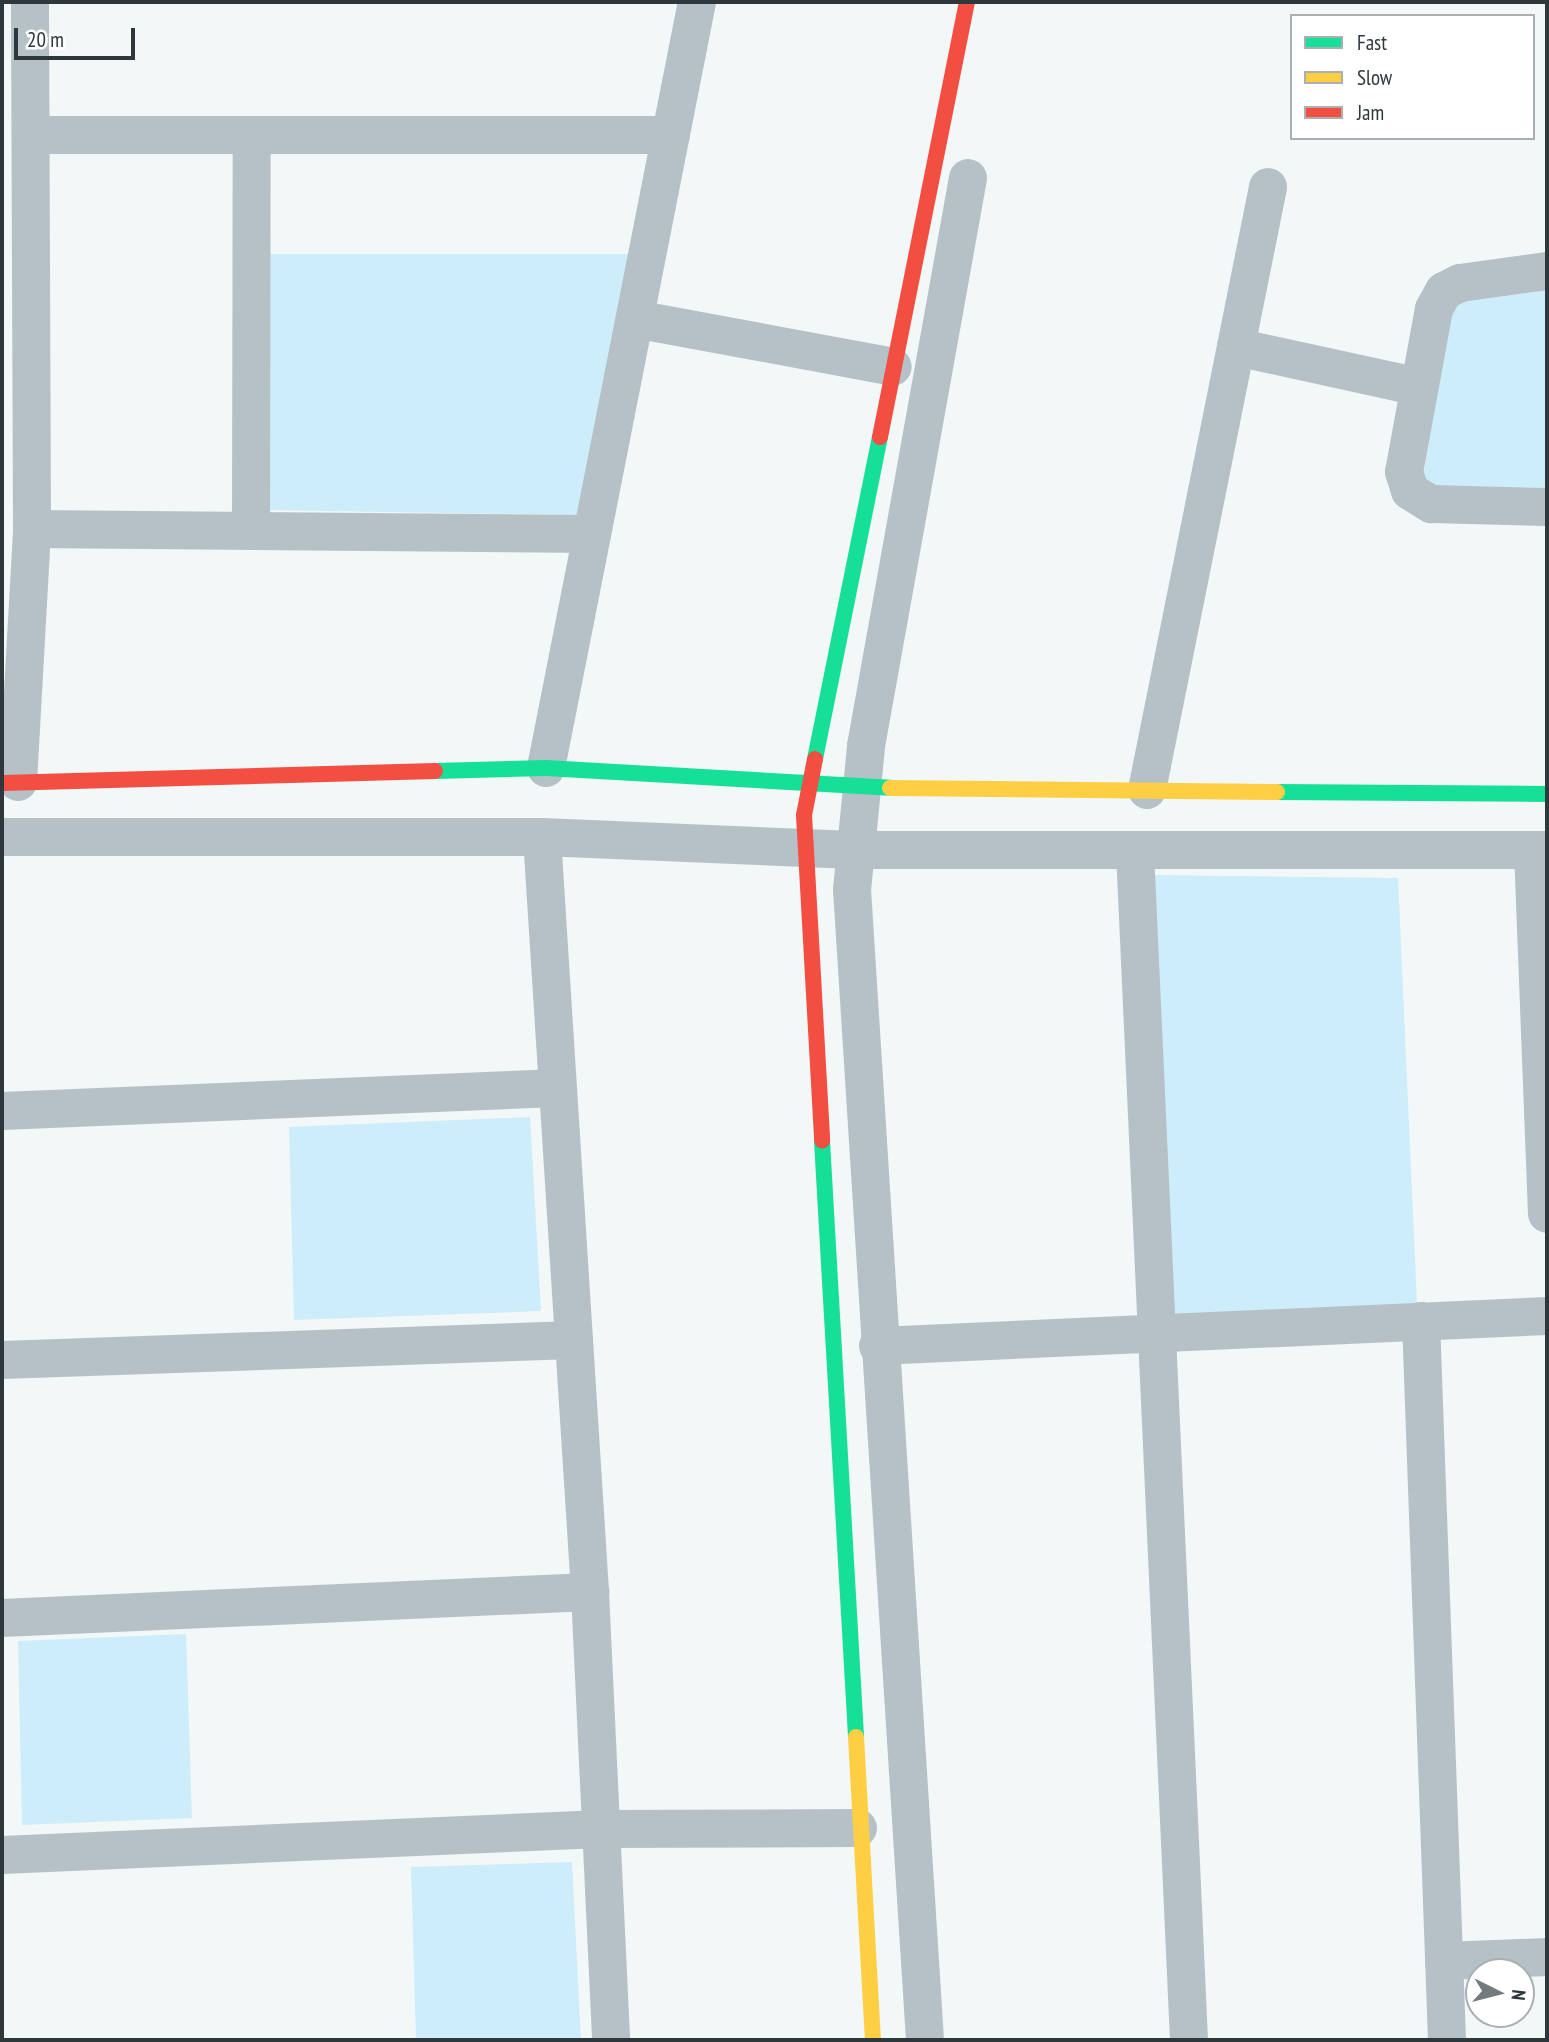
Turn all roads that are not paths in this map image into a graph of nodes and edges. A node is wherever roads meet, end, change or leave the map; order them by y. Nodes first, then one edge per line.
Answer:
1 (30, 2) edge
2 (698, 2) edge
3 (967, 2) edge
4 (33, 135) junction
5 (252, 135) junction
6 (671, 135) junction
7 (968, 178) dead end
8 (1268, 187) dead end
9 (1547, 271) edge
10 (635, 319) junction
11 (1236, 346) junction
12 (893, 367) junction
13 (1419, 387) junction
14 (1547, 507) edge
15 (32, 529) junction
16 (251, 531) junction
17 (592, 534) junction
18 (546, 768) junction
19 (10, 782) edge
20 (806, 784) junction
21 (860, 788) junction
22 (1147, 790) junction
23 (1547, 794) edge
24 (2, 836) edge
25 (542, 837) junction
26 (804, 847) junction
27 (854, 850) junction
28 (1135, 850) junction
29 (1540, 850) edge
30 (558, 1088) junction
31 (2, 1111) edge
32 (1547, 1214) edge
33 (1547, 1316) edge
34 (1421, 1321) junction
35 (1154, 1334) junction
36 (574, 1340) junction
37 (878, 1346) junction
38 (2, 1360) edge
39 (590, 1592) junction
40 (2, 1618) edge
41 (858, 1828) junction
42 (601, 1829) junction
43 (2, 1855) edge
44 (1547, 1957) edge
45 (1444, 1961) junction
46 (611, 2040) edge
47 (873, 2040) edge
48 (925, 2040) edge
49 (1189, 2040) edge
50 (1447, 2040) edge

1 - 4 street
2 - 6 street
3 - 12 street
4 - 5 street
4 - 15 street
5 - 6 street
5 - 16 street
6 - 10 street
7 - 21 street
8 - 11 street
9 - 13 street
10 - 12 street
10 - 17 street
11 - 13 street
11 - 22 street
12 - 20 street
13 - 14 street
15 - 16 street
15 - 19 street
16 - 17 street
17 - 18 street
18 - 19 street
18 - 20 street
20 - 21 street
20 - 26 street
21 - 22 street
21 - 27 street
22 - 23 street
24 - 25 street
25 - 26 street
25 - 30 street
26 - 27 street
26 - 41 street
27 - 28 street
27 - 37 street
28 - 29 street
28 - 35 street
29 - 32 street
30 - 31 street
30 - 36 street
33 - 34 street
34 - 35 street
34 - 45 street
35 - 37 street
35 - 49 street
36 - 38 street
36 - 39 street
37 - 48 street
39 - 40 street
39 - 42 street
41 - 42 street
41 - 47 street
42 - 43 street
42 - 46 street
44 - 45 street
45 - 50 street

